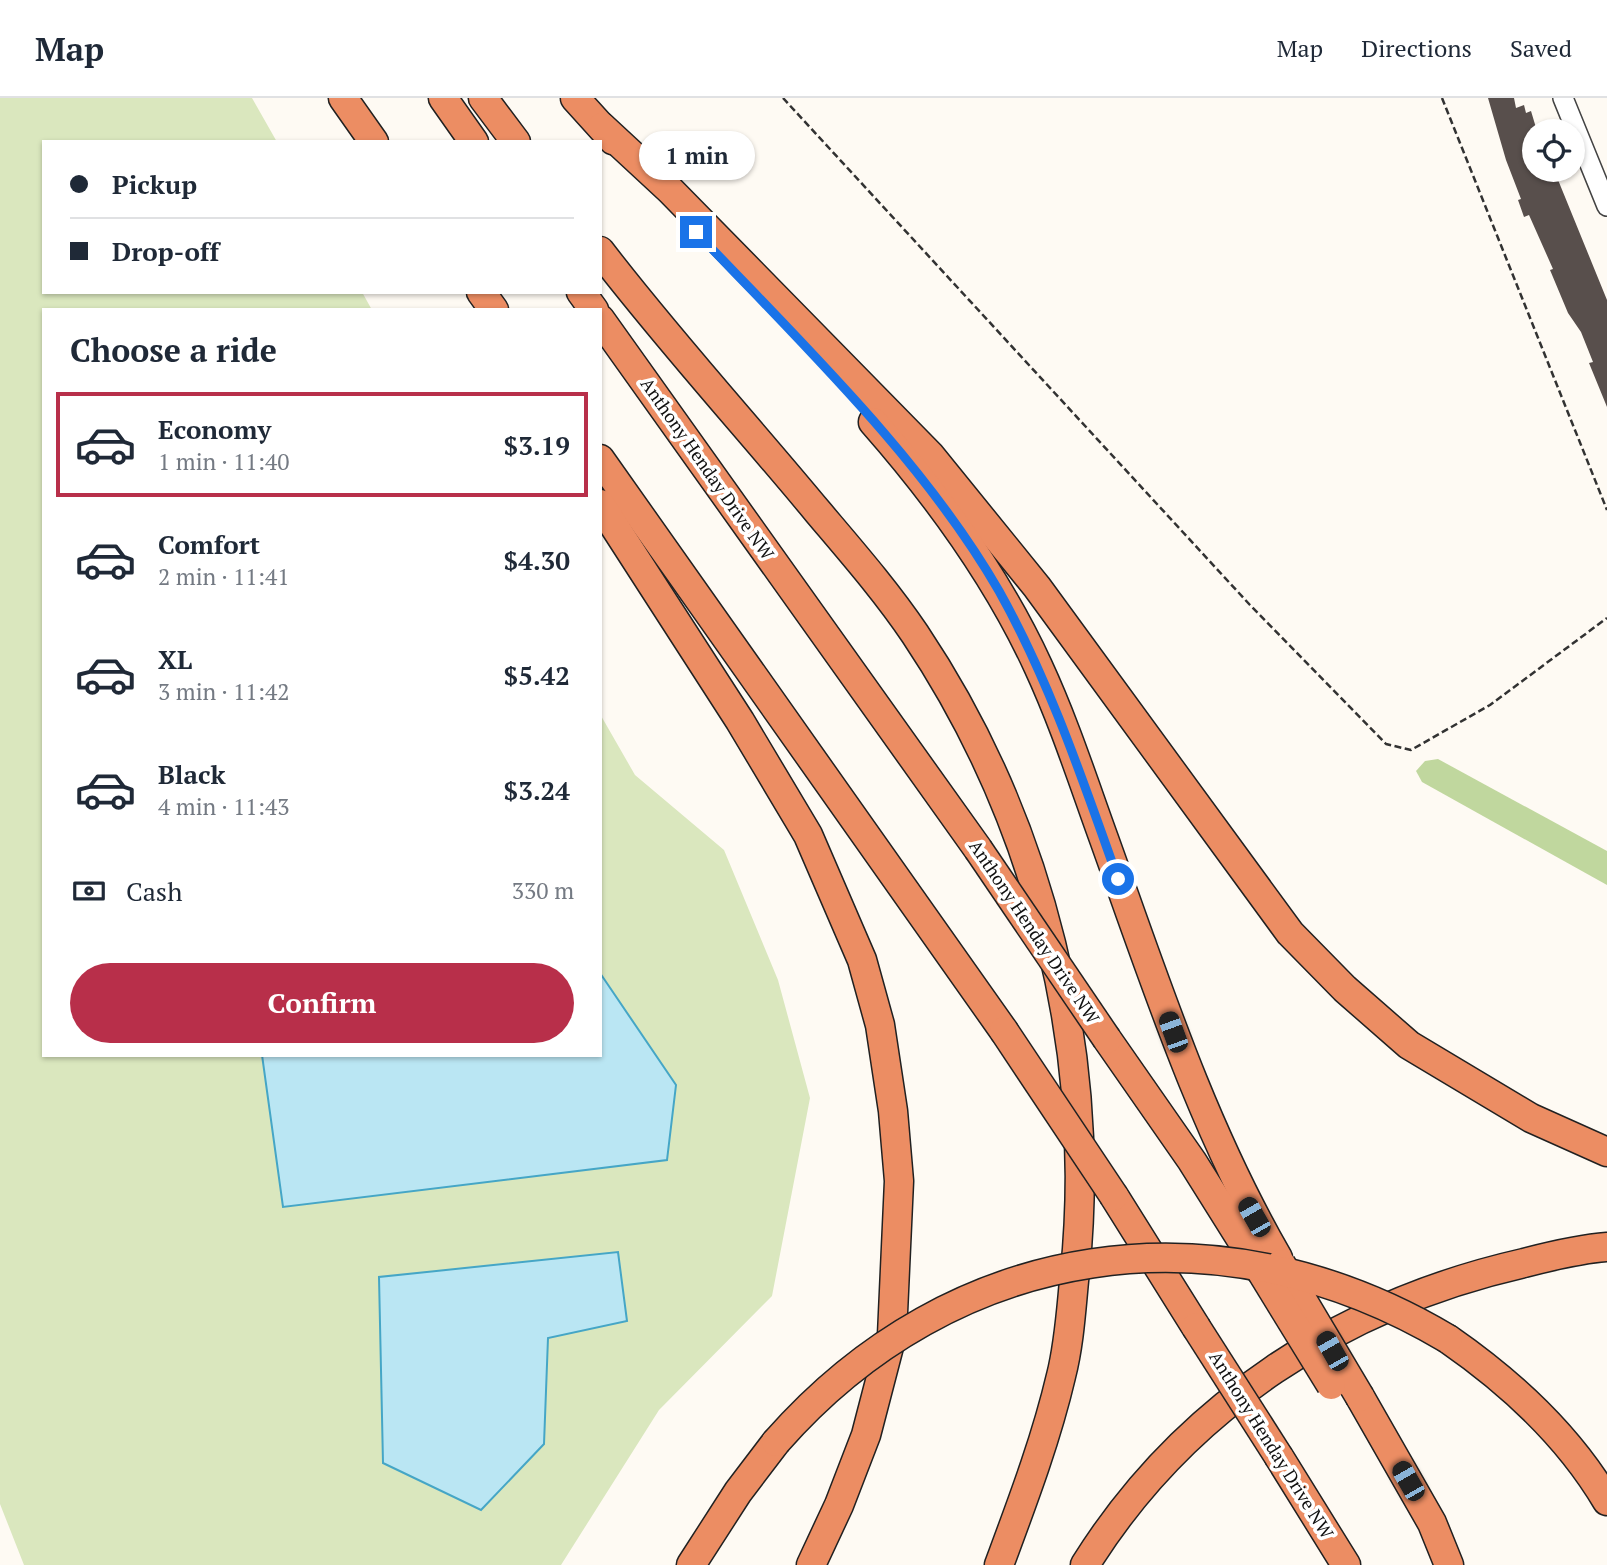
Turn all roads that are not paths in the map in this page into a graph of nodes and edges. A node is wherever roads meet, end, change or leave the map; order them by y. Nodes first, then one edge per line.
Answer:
1 (343, 98) edge
2 (443, 98) edge
3 (482, 98) edge
4 (575, 98) edge
5 (1563, 98) edge
6 (601, 127) junction
7 (373, 140) edge
8 (473, 140) edge
9 (514, 140) edge
10 (1607, 206) edge
11 (602, 253) edge
12 (602, 322) edge
13 (602, 462) edge
14 (602, 507) edge
15 (1607, 1152) edge
16 (1607, 1247) edge
17 (1269, 1265) junction
18 (1352, 1403) junction
19 (1607, 1501) edge
20 (691, 1565) edge
21 (811, 1565) edge
22 (999, 1565) edge
23 (1085, 1565) edge
24 (1344, 1565) edge
25 (1439, 1565) edge
26 (1449, 1565) edge

1 - 7 highway
2 - 8 highway
3 - 9 highway
4 - 6 highway
5 - 10 street
6 - 15 highway
6 - 17 highway
11 - 22 highway
12 - 17 highway, Anthony Henday Drive NW, bridge
13 - 24 highway, Anthony Henday Drive NW, bridge
14 - 21 highway
16 - 23 highway
17 - 18 highway, Anthony Henday Drive NW, bridge
18 - 25 highway, Anthony Henday Drive NW
18 - 26 highway
19 - 20 highway, bridge

